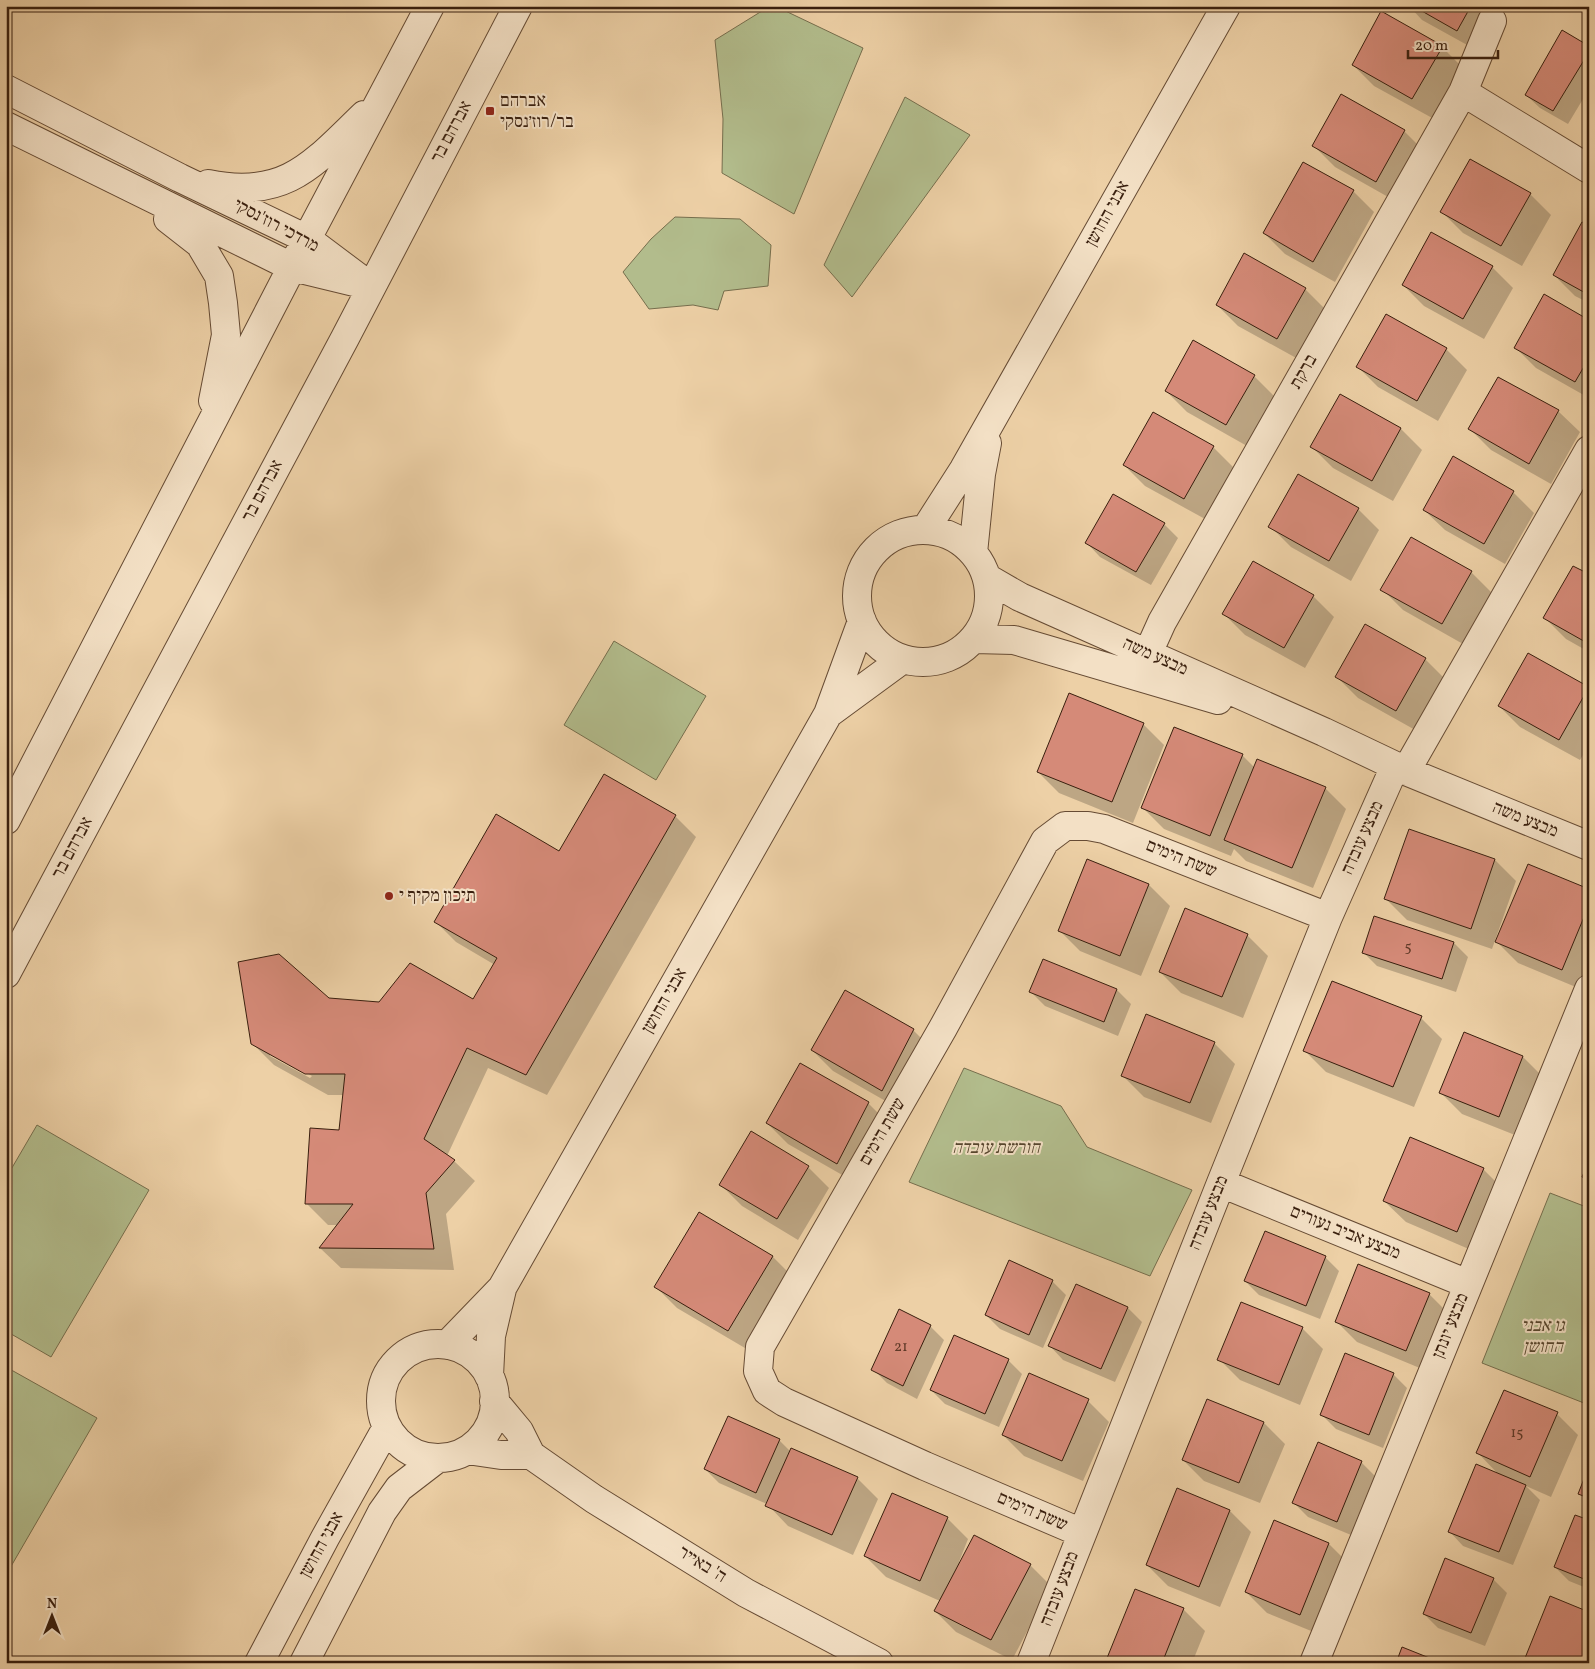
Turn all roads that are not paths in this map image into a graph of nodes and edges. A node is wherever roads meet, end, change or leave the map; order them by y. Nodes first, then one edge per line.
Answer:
1 (430, 6) edge
2 (518, 6) edge
3 (1226, 6) edge
4 (1492, 21) dead end
5 (6, 89) edge
6 (1463, 92) junction
7 (382, 98) junction
8 (6, 126) edge
9 (1589, 169) edge
10 (180, 178) junction
11 (123, 184) junction
12 (307, 239) junction
13 (292, 267) junction
14 (371, 287) junction
15 (991, 422) junction
16 (207, 432) junction
17 (1589, 450) edge
18 (925, 530) junction
19 (973, 553) junction
20 (987, 578) junction
21 (862, 622) junction
22 (974, 639) junction
23 (1148, 653) junction
24 (903, 659) junction
25 (828, 714) junction
26 (1324, 732) junction
27 (1400, 769) junction
28 (6, 820) edge
29 (1589, 846) edge
30 (1328, 917) junction
31 (6, 974) edge
32 (1589, 989) edge
33 (1221, 1182) junction
34 (1468, 1284) junction
35 (502, 1288) junction
36 (447, 1345) junction
37 (491, 1388) junction
38 (387, 1427) junction
39 (467, 1450) junction
40 (531, 1455) junction
41 (438, 1458) junction
42 (1082, 1533) junction
43 (258, 1663) edge
44 (304, 1663) edge
45 (879, 1663) edge
46 (1031, 1663) edge
47 (1314, 1663) edge

1 - 7 street
2 - 14 street, אברהם בר
3 - 15 street, אבני החושן
4 - 6 street, ברקת
5 - 10 street, מרדכי רוז'נסקי
6 - 9 street
6 - 23 street, ברקת
7 - 10 street
7 - 12 street
8 - 11 street, מרדכי רוז'נסקי
10 - 12 street, מרדכי רוז'נסקי
11 - 13 street, מרדכי רוז'נסקי
11 - 16 street
12 - 13 street
12 - 14 street, מרדכי רוז'נסקי
13 - 14 street, מרדכי רוז'נסקי
13 - 16 street
14 - 31 street, אברהם בר
15 - 18 street, אבני החושן
15 - 19 street, אבני החושן
16 - 28 street
17 - 27 street
18 - 19 street
18 - 21 street
19 - 20 street
20 - 22 street
20 - 23 street, מבצע משה
21 - 24 street
21 - 25 street, אבני החושן
22 - 24 street
22 - 26 street, מבצע משה
23 - 26 street, מבצע משה
24 - 25 street, אבני החושן
25 - 35 street, אבני החושן
26 - 27 street, מבצע משה
27 - 29 street, מבצע משה
27 - 30 street, מבצע עובדה
30 - 33 street, מבצע עובדה
30 - 42 street, ששת הימים
32 - 34 street, מבצע יונתן
33 - 34 street, מבצע אביב נעורים
33 - 42 street, מבצע עובדה
34 - 47 street, מבצע יונתן
35 - 36 street, אבני החושן
35 - 37 street, אבני החושן
36 - 37 street
36 - 38 street
37 - 39 street
37 - 40 street, ה' באייר
38 - 41 street
38 - 43 street, אבני החושן
39 - 40 street
39 - 41 street
40 - 45 street, ה' באייר
41 - 44 street
42 - 46 street, מבצע עובדה

